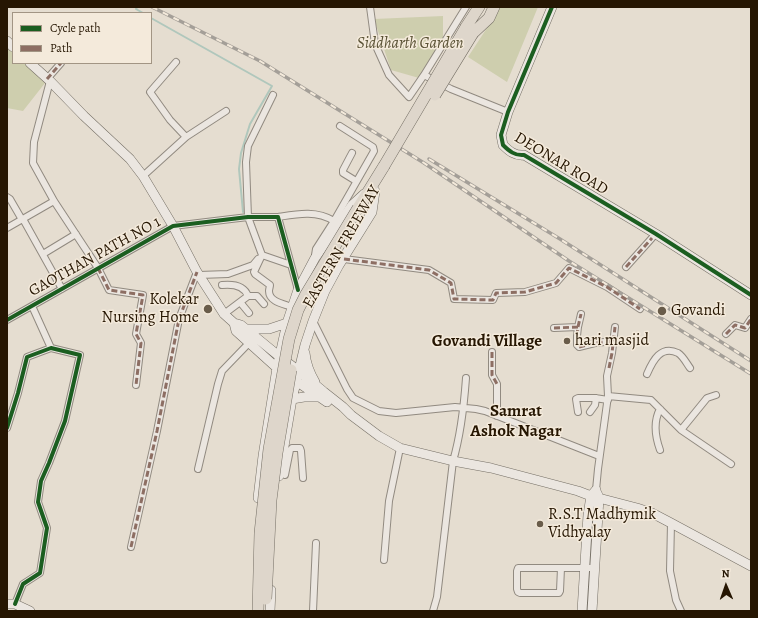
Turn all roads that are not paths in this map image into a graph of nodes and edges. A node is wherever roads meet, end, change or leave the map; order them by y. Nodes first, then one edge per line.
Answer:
1 (370, 7) edge
2 (466, 7) edge
3 (552, 7) edge
4 (483, 8) edge
5 (470, 30) junction
6 (176, 62) dead end
7 (31, 64) edge
8 (60, 64) edge
9 (424, 75) junction
10 (48, 80) junction
11 (273, 95) dead end
12 (226, 111) dead end
13 (508, 112) junction
14 (340, 126) dead end
15 (186, 136) junction
16 (352, 153) dead end
17 (143, 176) junction
18 (356, 181) junction
19 (373, 189) junction
20 (7, 197) edge
21 (54, 201) junction
22 (360, 210) junction
23 (615, 213) junction
24 (246, 217) junction
25 (278, 217) junction
26 (22, 218) junction
27 (334, 221) junction
28 (173, 226) junction
29 (7, 228) edge
30 (76, 234) junction
31 (652, 238) junction
32 (43, 254) junction
33 (262, 255) junction
34 (315, 258) junction
35 (344, 259) junction
36 (291, 265) junction
37 (626, 267) dead end
38 (98, 268) junction
39 (198, 274) junction
40 (222, 285) dead end
41 (62, 289) junction
42 (298, 290) junction
43 (738, 290) junction
44 (751, 295) edge
45 (248, 296) junction
46 (751, 301) edge
47 (240, 302) junction
48 (264, 304) dead end
49 (32, 306) junction
50 (292, 307) junction
51 (640, 310) dead end
52 (249, 313) dead end
53 (224, 314) junction
54 (581, 314) dead end
55 (751, 319) edge
56 (7, 320) edge
57 (313, 321) junction
58 (234, 322) junction
59 (287, 323) junction
60 (578, 327) junction
61 (615, 327) dead end
62 (554, 328) dead end
63 (246, 330) junction
64 (726, 334) dead end
65 (614, 341) junction
66 (249, 343) junction
67 (305, 345) junction
68 (51, 348) junction
69 (492, 352) dead end
70 (280, 357) junction
71 (278, 368) junction
72 (690, 368) dead end
73 (299, 371) junction
74 (647, 374) dead end
75 (466, 378) dead end
76 (296, 380) junction
77 (136, 385) dead end
78 (322, 395) junction
79 (716, 395) dead end
80 (596, 398) junction
81 (608, 398) junction
82 (292, 399) junction
83 (464, 408) junction
84 (660, 409) junction
85 (607, 410) junction
86 (578, 412) dead end
87 (497, 416) junction
88 (7, 428) edge
89 (681, 430) junction
90 (400, 448) junction
91 (660, 450) dead end
92 (599, 456) junction
93 (285, 458) junction
94 (453, 461) junction
95 (731, 464) dead end
96 (198, 469) dead end
97 (285, 475) dead end
98 (303, 478) dead end
99 (595, 494) junction
100 (593, 516) junction
101 (671, 523) junction
102 (316, 543) dead end
103 (130, 547) dead end
104 (384, 560) dead end
105 (751, 566) edge
106 (561, 568) junction
107 (584, 568) junction
108 (595, 568) junction
109 (11, 604) edge
110 (30, 611) edge
111 (252, 611) edge
112 (258, 611) edge
113 (265, 611) edge
114 (270, 611) edge
115 (314, 611) edge
116 (433, 611) edge
117 (582, 611) edge
118 (592, 611) edge
119 (681, 611) edge

1 - 9 street
2 - 9 street
3 - 13 main road, DEONAR ROAD
4 - 5 highway, EASTERN FREEWAY
4 - 5 highway
5 - 19 highway, EASTERN FREEWAY, bridge
6 - 15 street
7 - 10 main road
8 - 10 street
9 - 13 street
10 - 17 main road
10 - 21 street
11 - 24 street
12 - 15 street
13 - 23 main road, DEONAR ROAD
14 - 18 street
15 - 17 street
16 - 18 street
17 - 28 main road
18 - 27 street
19 - 22 highway, EASTERN FREEWAY
19 - 34 main road
19 - 35 main road
20 - 26 street
21 - 26 street
21 - 30 street
22 - 112 highway, EASTERN FREEWAY, bridge
22 - 113 highway, EASTERN FREEWAY, bridge
23 - 31 main road, DEONAR ROAD
23 - 43 main road, DEONAR ROAD
24 - 25 street
24 - 28 street
24 - 33 street
24 - 39 street
25 - 27 street
25 - 36 street
26 - 29 street
26 - 32 street
27 - 34 street
28 - 38 street, GAOTHAN PATH NO 1
28 - 39 main road
30 - 32 street
30 - 38 street
31 - 37 street
31 - 43 main road, DEONAR ROAD
32 - 41 street
33 - 36 street
33 - 50 street
34 - 42 main road
35 - 51 street
35 - 57 main road
36 - 42 street
38 - 41 street, GAOTHAN PATH NO 1
38 - 77 street
39 - 53 main road
39 - 103 street
40 - 45 street
41 - 49 street, GAOTHAN PATH NO 1
42 - 50 main road
43 - 44 main road, DEONAR ROAD
43 - 46 main road, DEONAR ROAD
45 - 47 street
45 - 48 street
47 - 52 street
47 - 53 street
49 - 56 street, GAOTHAN PATH NO 1
49 - 68 street
50 - 59 main road
53 - 58 main road
54 - 60 street
55 - 64 street
57 - 67 main road
57 - 83 street
58 - 63 main road
58 - 66 main road
59 - 63 main road
59 - 70 main road
60 - 62 street
60 - 65 street
61 - 65 street
63 - 70 main road
65 - 81 street
66 - 71 main road
66 - 96 street
67 - 73 main road
67 - 78 main road
68 - 88 street
68 - 109 street
69 - 87 street
70 - 71 main road
70 - 73 main road
71 - 76 main road
71 - 111 main road
72 - 74 street
73 - 76 main road
73 - 78 main road
75 - 83 street
76 - 78 main road
76 - 82 main road
78 - 82 main road
78 - 90 main road
79 - 89 street
80 - 81 street
80 - 85 street
80 - 86 street
81 - 84 street
81 - 85 street
82 - 93 main road
83 - 87 street
83 - 94 street
84 - 89 street
84 - 91 street
85 - 92 street
87 - 92 street
89 - 95 street
90 - 94 main road
90 - 104 street
92 - 99 street
93 - 97 street
93 - 98 street
93 - 114 main road
94 - 99 main road
94 - 116 street
99 - 100 main road
99 - 101 main road
100 - 107 main road
100 - 108 main road
101 - 105 main road
101 - 119 street
102 - 115 street
106 - 106 street
106 - 107 street
107 - 108 street
107 - 117 main road
108 - 118 main road
109 - 110 main road

